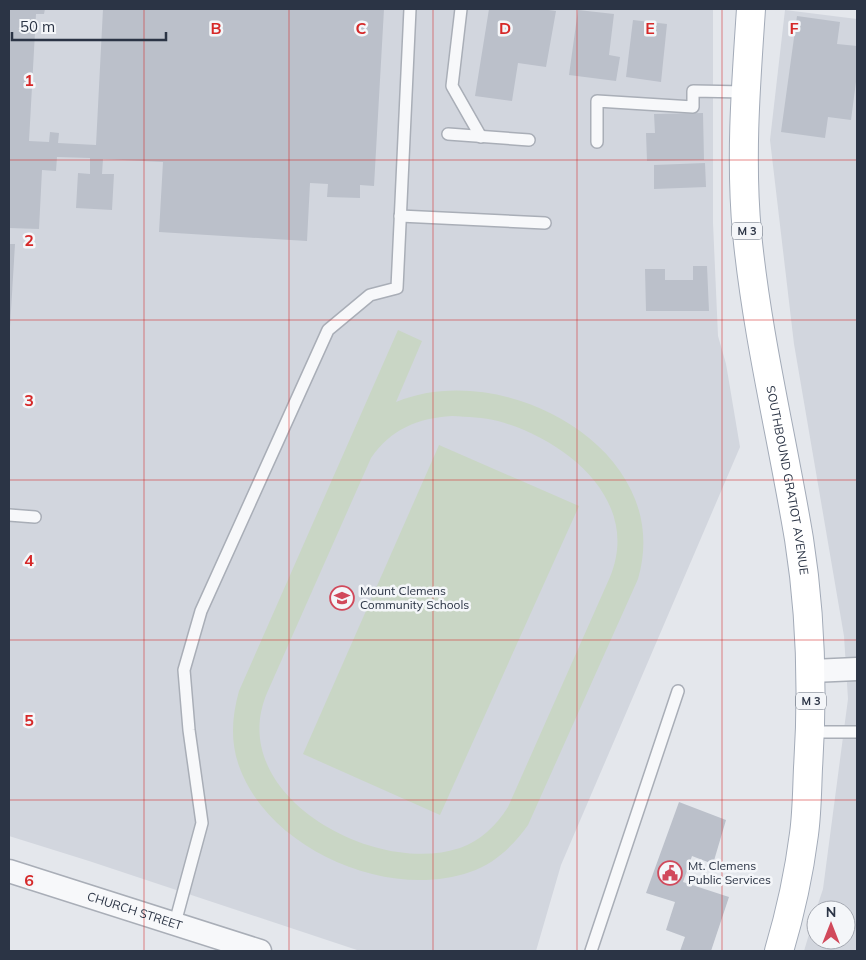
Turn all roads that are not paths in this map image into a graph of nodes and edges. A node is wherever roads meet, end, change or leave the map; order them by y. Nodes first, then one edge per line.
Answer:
1 (410, 9) edge
2 (461, 9) edge
3 (751, 9) edge
4 (745, 92) junction
5 (448, 134) dead end
6 (481, 137) junction
7 (529, 140) dead end
8 (597, 142) dead end
9 (400, 216) junction
10 (545, 223) dead end
11 (9, 516) edge
12 (34, 517) dead end
13 (857, 669) edge
14 (812, 671) junction
15 (678, 691) dead end
16 (810, 732) junction
17 (857, 732) edge
18 (9, 871) edge
19 (175, 923) junction
20 (260, 951) edge
21 (591, 951) edge
22 (779, 951) edge

1 - 9 lane
2 - 6 lane
3 - 4 main road, SOUTHBOUND GRATIOT AVENUE / M 3
4 - 8 lane
4 - 14 main road, SOUTHBOUND GRATIOT AVENUE / M 3
5 - 6 lane
6 - 7 lane
9 - 10 lane
9 - 19 lane
11 - 12 lane
13 - 14 street
14 - 16 main road, SOUTHBOUND GRATIOT AVENUE / M 3
15 - 21 lane
16 - 17 lane
16 - 22 main road, SOUTHBOUND GRATIOT AVENUE / M 3
18 - 19 street, CHURCH STREET
19 - 20 street, CHURCH STREET

